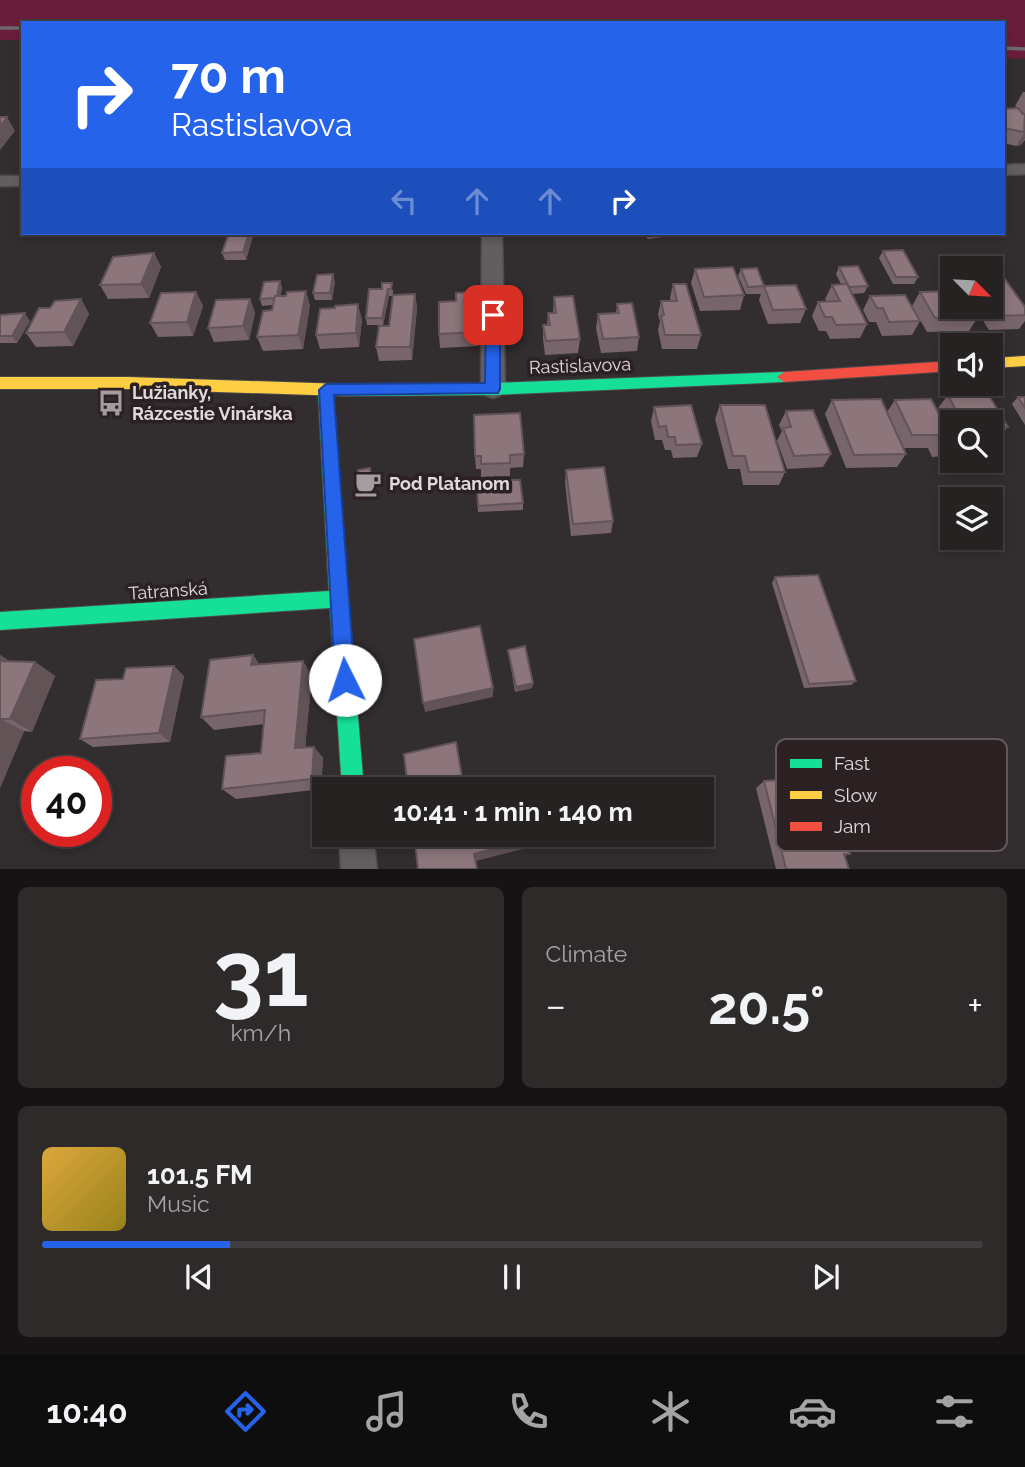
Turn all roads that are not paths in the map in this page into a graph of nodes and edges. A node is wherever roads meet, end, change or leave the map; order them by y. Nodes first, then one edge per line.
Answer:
1 (1025, 169) edge
2 (1005, 170) edge
3 (0, 181) edge
4 (21, 181) edge
5 (492, 235) edge
6 (1025, 361) edge
7 (1003, 362) edge
8 (940, 367) edge
9 (0, 383) edge
10 (493, 389) junction
11 (326, 390) junction
12 (339, 599) junction
13 (0, 621) edge
14 (352, 777) edge
15 (357, 847) edge
16 (359, 869) edge

1 - 2 street
3 - 4 street
5 - 10 street
6 - 7 street
8 - 10 street, Rastislavova
9 - 11 street, Rastislavova
10 - 11 street, Rastislavova
11 - 12 street
12 - 13 street, Tatranská
12 - 14 street
15 - 16 street

